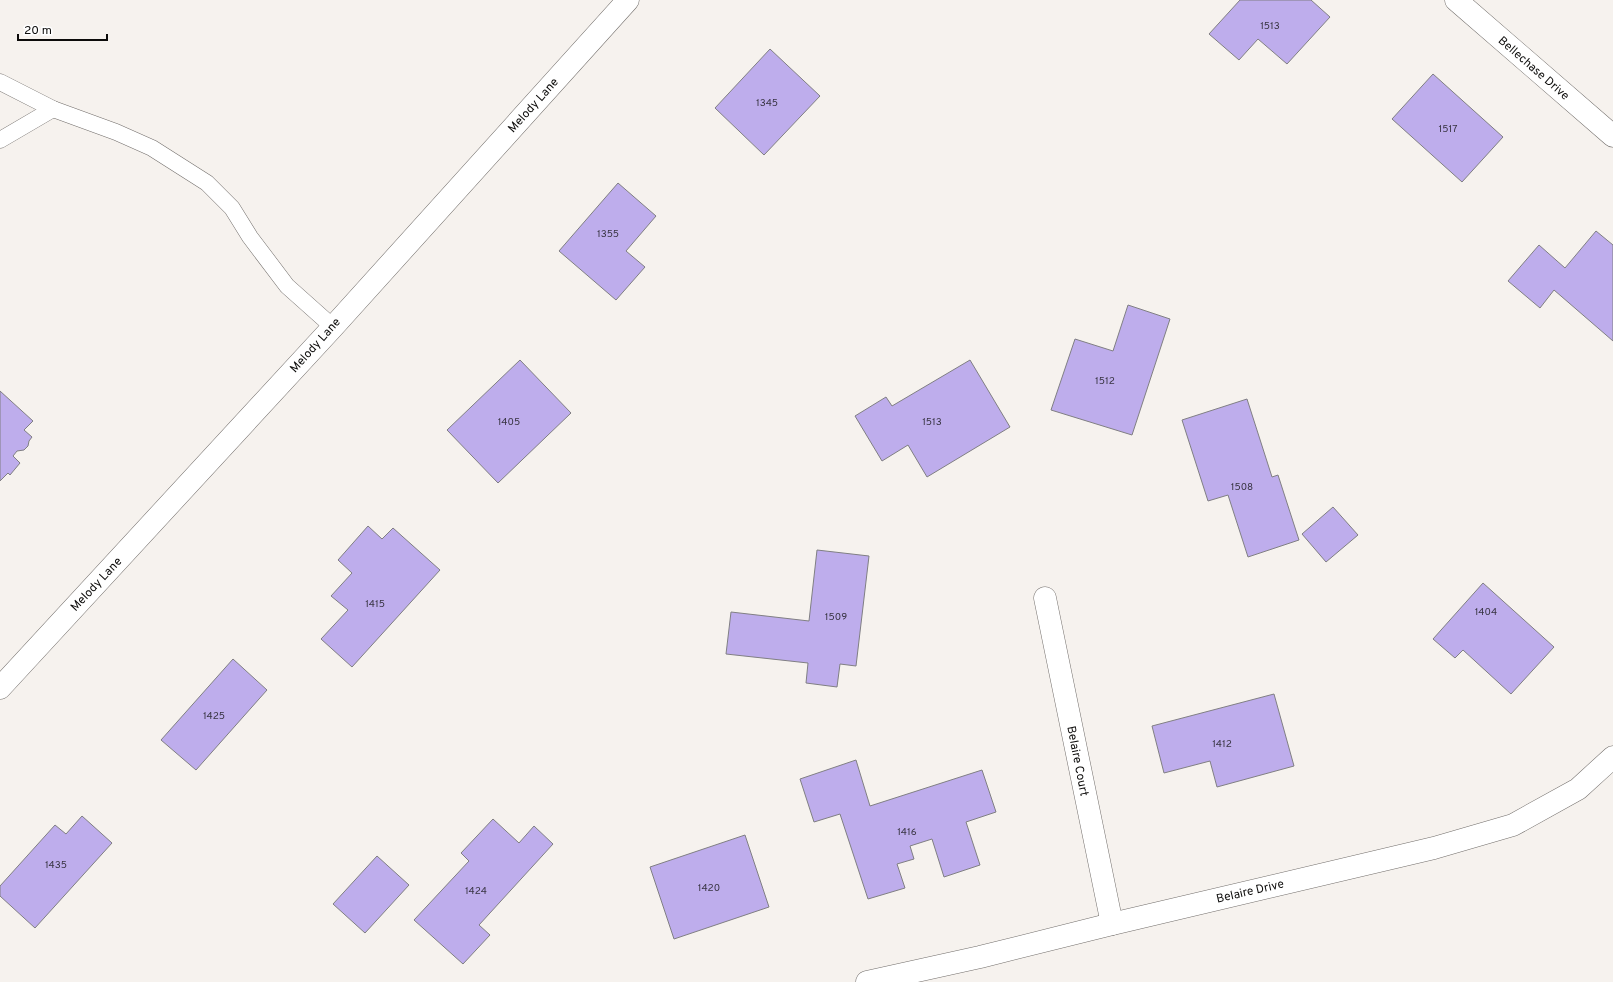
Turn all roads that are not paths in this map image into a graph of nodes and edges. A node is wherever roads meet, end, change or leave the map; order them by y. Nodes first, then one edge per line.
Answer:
1 (628, 0) edge
2 (1456, 0) edge
3 (0, 82) edge
4 (52, 110) junction
5 (1613, 136) edge
6 (0, 140) edge
7 (333, 326) junction
8 (1045, 598) dead end
9 (0, 688) edge
10 (1613, 757) edge
11 (1112, 924) junction
12 (867, 982) edge

1 - 7 street, Melody Lane
2 - 5 street, Bellechase Drive
3 - 4 lane
4 - 6 lane
4 - 7 lane
7 - 9 street, Melody Lane
8 - 11 street, Belaire Court
10 - 11 street, Belaire Drive
11 - 12 street, Belaire Drive

